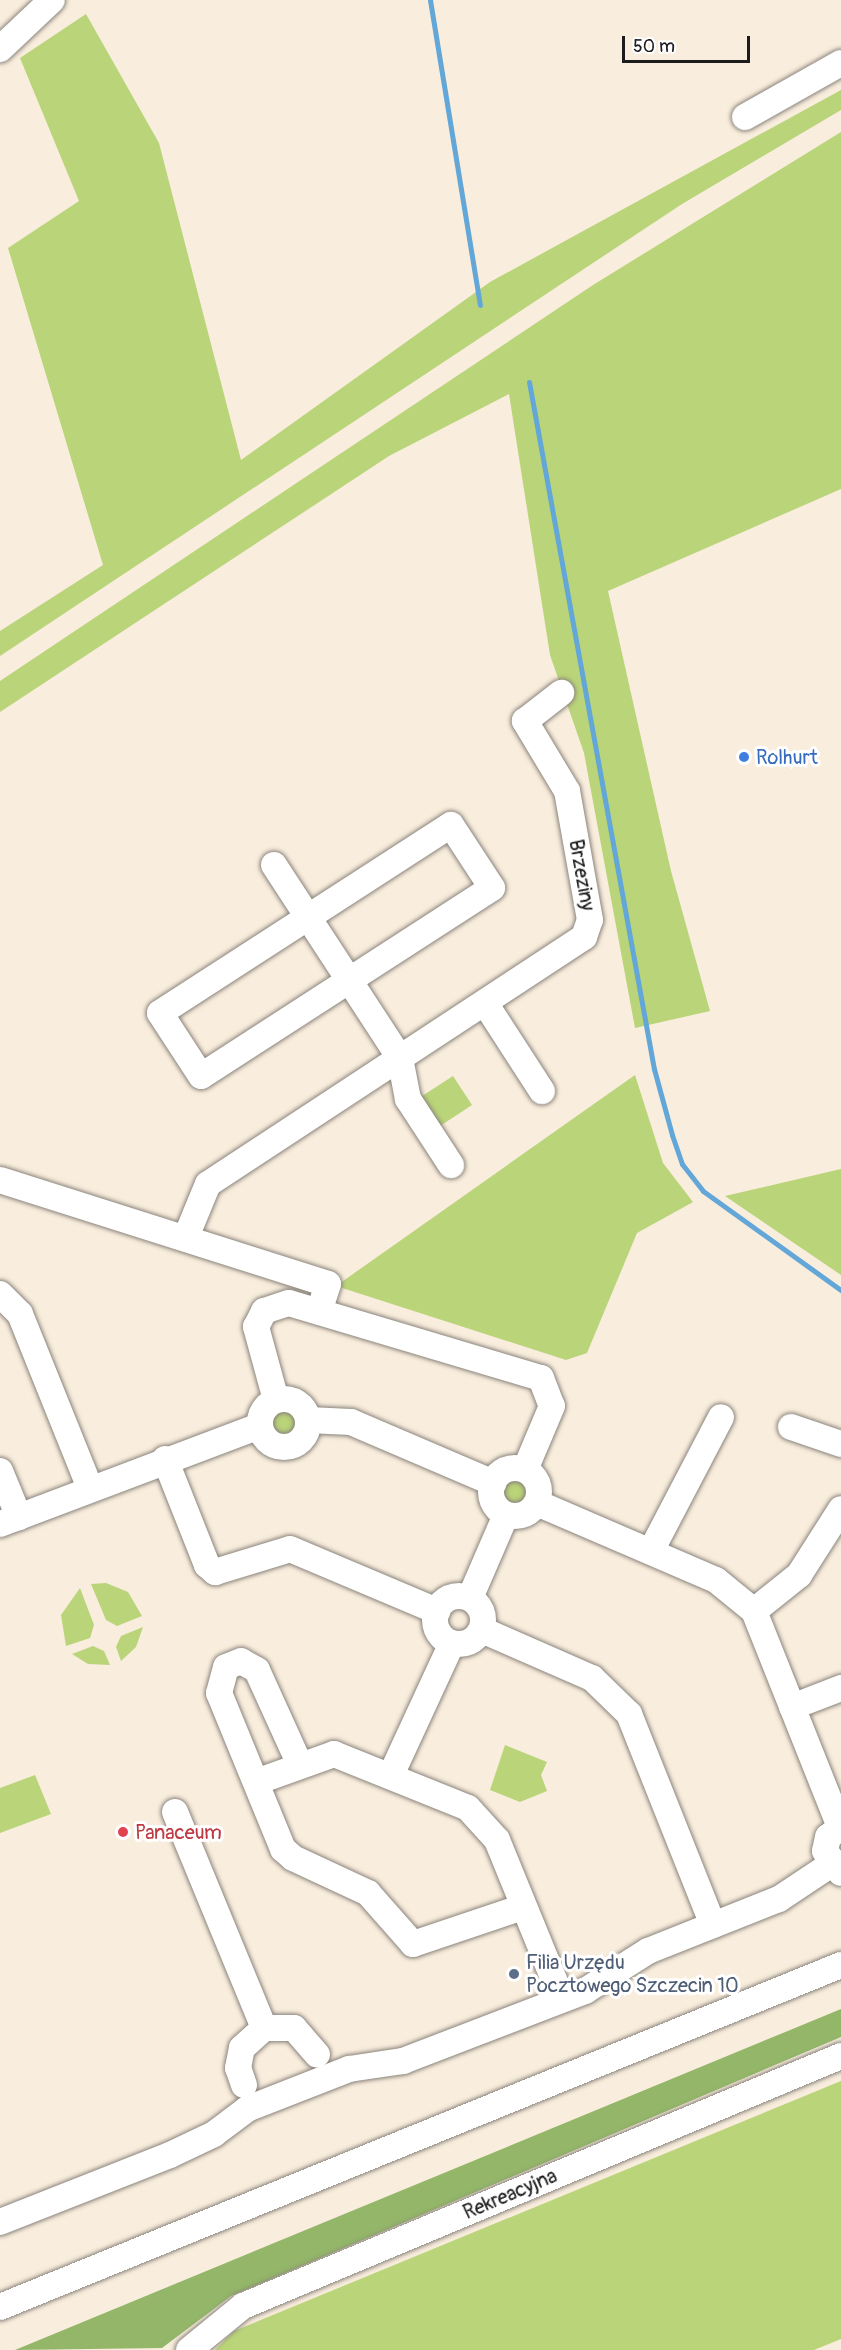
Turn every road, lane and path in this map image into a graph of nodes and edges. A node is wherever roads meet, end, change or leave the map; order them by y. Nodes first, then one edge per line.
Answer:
1 (52, 0) edge
2 (0, 50) edge
3 (841, 63) edge
4 (745, 117) dead end
5 (561, 693) dead end
6 (274, 865) dead end
7 (309, 917) junction
8 (350, 980) junction
9 (485, 1003) junction
10 (400, 1058) junction
11 (542, 1091) dead end
12 (451, 1165) dead end
13 (0, 1180) edge
14 (186, 1237) junction
15 (0, 1294) edge
16 (319, 1312) junction
17 (276, 1400) junction
18 (721, 1417) dead end
19 (308, 1420) junction
20 (259, 1426) junction
21 (791, 1427) dead end
22 (841, 1444) edge
23 (165, 1459) junction
24 (525, 1470) junction
25 (0, 1471) edge
26 (493, 1483) junction
27 (90, 1488) junction
28 (537, 1503) junction
29 (841, 1509) edge
30 (506, 1515) junction
31 (9, 1521) edge
32 (651, 1551) junction
33 (470, 1598) junction
34 (436, 1611) junction
35 (754, 1611) junction
36 (482, 1630) junction
37 (452, 1643) junction
38 (841, 1688) edge
39 (792, 1707) junction
40 (300, 1765) junction
41 (391, 1774) junction
42 (256, 1782) junction
43 (175, 1812) dead end
44 (840, 1827) edge
45 (835, 1869) edge
46 (523, 1907) junction
47 (713, 1925) junction
48 (841, 1965) edge
49 (562, 1999) junction
50 (264, 2028) junction
51 (317, 2054) dead end
52 (841, 2056) edge
53 (244, 2085) dead end
54 (0, 2222) edge
55 (0, 2307) edge
56 (189, 2350) edge

1 - 2 street
3 - 4 street
5 - 9 street, Brzeziny
6 - 7 street
7 - 8 street
7 - 8 street
7 - 8 street
8 - 10 street
9 - 10 street, Brzeziny
9 - 11 street
10 - 12 street
10 - 14 street, Brzeziny
13 - 14 street
14 - 16 street
15 - 27 street
16 - 17 street
16 - 24 street
17 - 19 street
17 - 20 street
18 - 32 street
19 - 20 street
19 - 26 street
20 - 23 street
21 - 22 street
23 - 27 street
23 - 34 street
24 - 26 street
24 - 28 street
25 - 31 street
26 - 30 street
27 - 31 street
28 - 30 street
28 - 32 street
29 - 35 street
30 - 33 street
32 - 35 street
33 - 34 street
33 - 36 street
34 - 37 street
35 - 39 street
36 - 37 street
36 - 47 street
37 - 41 street
38 - 39 street
39 - 44 street
40 - 41 street
40 - 42 street
40 - 42 street
41 - 46 street
42 - 46 street
43 - 50 street
44 - 45 street
45 - 47 street
46 - 49 street
47 - 49 street
48 - 55 street
49 - 54 street
50 - 51 street
50 - 53 street
52 - 56 street, Rekreacyjna

